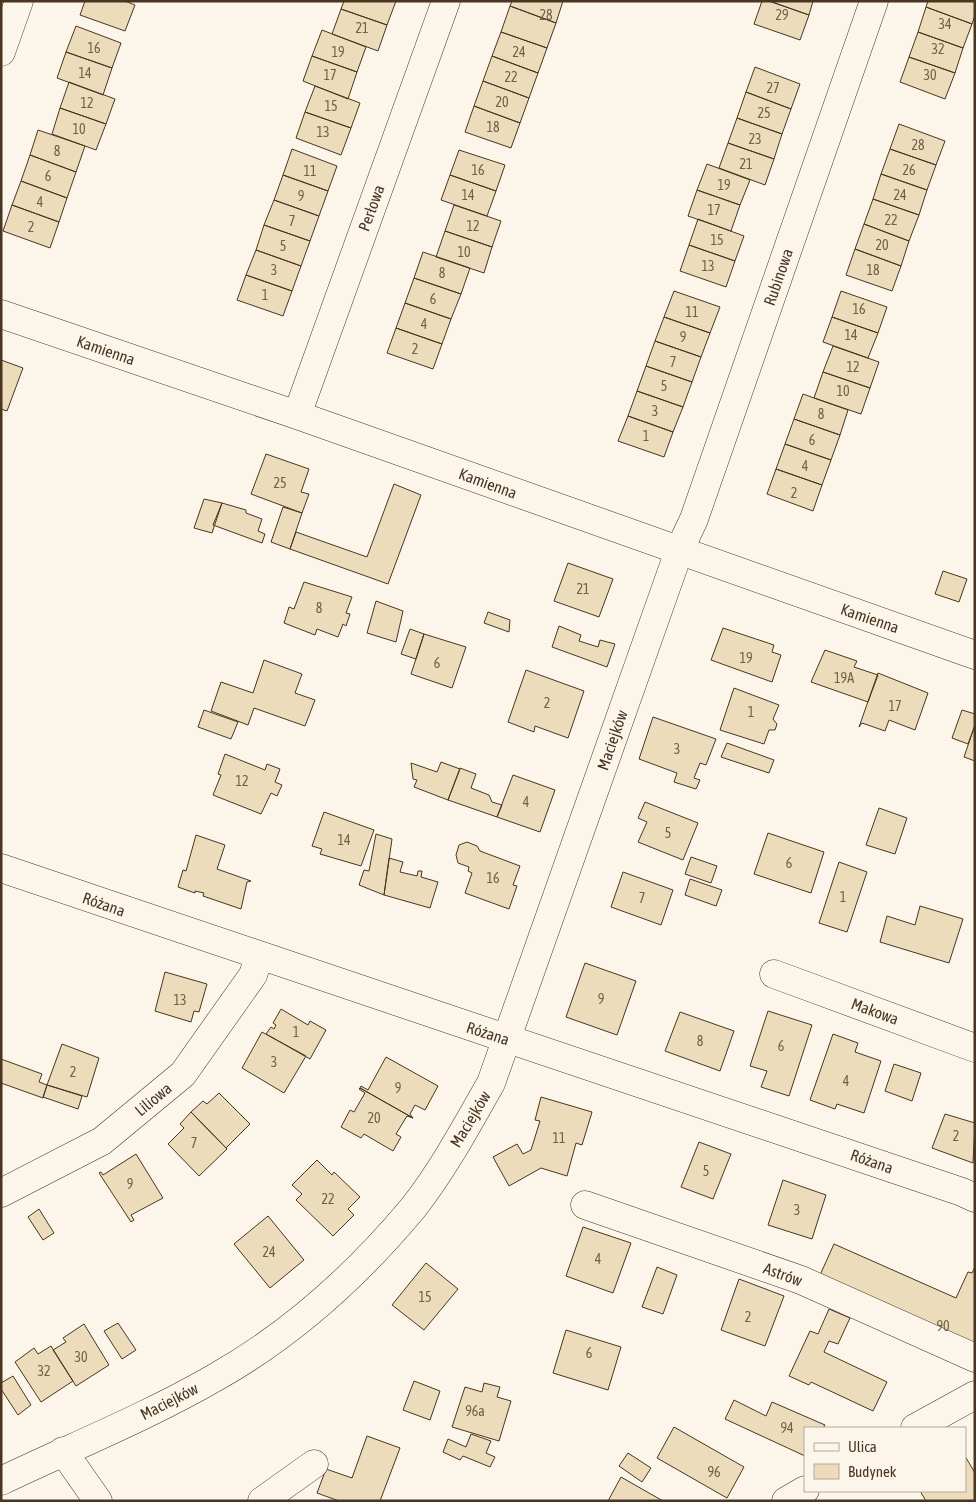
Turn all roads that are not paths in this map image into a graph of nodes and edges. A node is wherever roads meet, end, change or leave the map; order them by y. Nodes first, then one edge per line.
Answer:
1 (19, 1) edge
2 (446, 1) edge
3 (874, 1) edge
4 (1, 52) edge
5 (1, 314) edge
6 (297, 415) junction
7 (679, 551) junction
8 (975, 655) edge
9 (1, 868) edge
10 (259, 957) junction
11 (774, 974) dead end
12 (507, 1039) junction
13 (975, 1048) edge
14 (1, 1193) edge
15 (975, 1198) edge
16 (585, 1205) dead end
17 (975, 1358) edge
18 (975, 1395) edge
19 (917, 1427) edge
20 (62, 1451) junction
21 (314, 1464) dead end
22 (1, 1481) edge
23 (804, 1491) edge
24 (98, 1501) edge
25 (262, 1501) edge
26 (786, 1501) edge

1 - 4 street
2 - 6 street, Perłowa
3 - 7 street, Rubinowa
5 - 6 street, Kamienna
6 - 7 street, Kamienna
7 - 8 street, Kamienna
7 - 12 street, Maciejków
9 - 10 street, Różana
10 - 12 street, Różana
10 - 14 street, Liliowa
11 - 13 street, Makowa
12 - 15 street, Różana
12 - 20 street, Maciejków
16 - 17 street, Astrów
18 - 19 street
20 - 22 street, Maciejków
20 - 24 street
21 - 25 street
23 - 26 street

